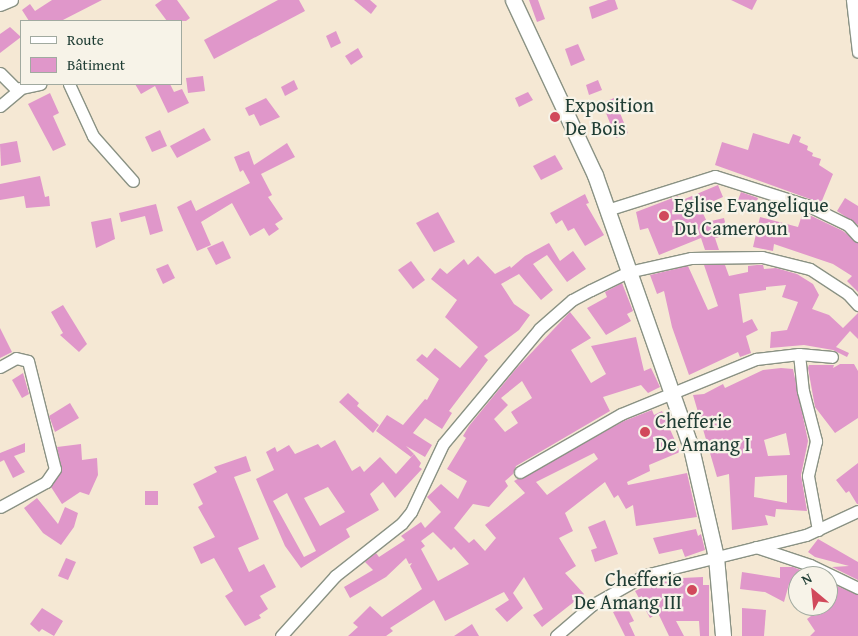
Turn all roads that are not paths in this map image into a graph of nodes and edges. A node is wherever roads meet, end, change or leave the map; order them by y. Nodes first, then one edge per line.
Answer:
1 (12, 0) edge
2 (513, 0) edge
3 (852, 0) edge
4 (0, 6) edge
5 (858, 52) edge
6 (0, 73) edge
7 (36, 85) edge
8 (69, 85) edge
9 (20, 89) junction
10 (0, 106) edge
11 (134, 181) dead end
12 (607, 210) junction
13 (858, 236) edge
14 (628, 272) junction
15 (858, 305) edge
16 (799, 354) junction
17 (832, 357) dead end
18 (0, 367) edge
19 (671, 393) junction
20 (520, 472) dead end
21 (0, 507) edge
22 (858, 511) edge
23 (818, 530) junction
24 (756, 547) junction
25 (716, 557) junction
26 (858, 588) edge
27 (281, 636) edge
28 (556, 636) edge
29 (723, 636) edge

1 - 4 street
2 - 12 main road
3 - 5 street
6 - 9 street
7 - 9 street
8 - 11 street
9 - 10 street
12 - 13 street
12 - 14 main road
14 - 15 street
14 - 19 main road
14 - 27 street
16 - 17 street
16 - 19 street
16 - 23 street
18 - 21 street
19 - 20 street
19 - 25 main road
22 - 23 street
23 - 24 street
24 - 25 street
24 - 26 street
25 - 28 street
25 - 29 main road

